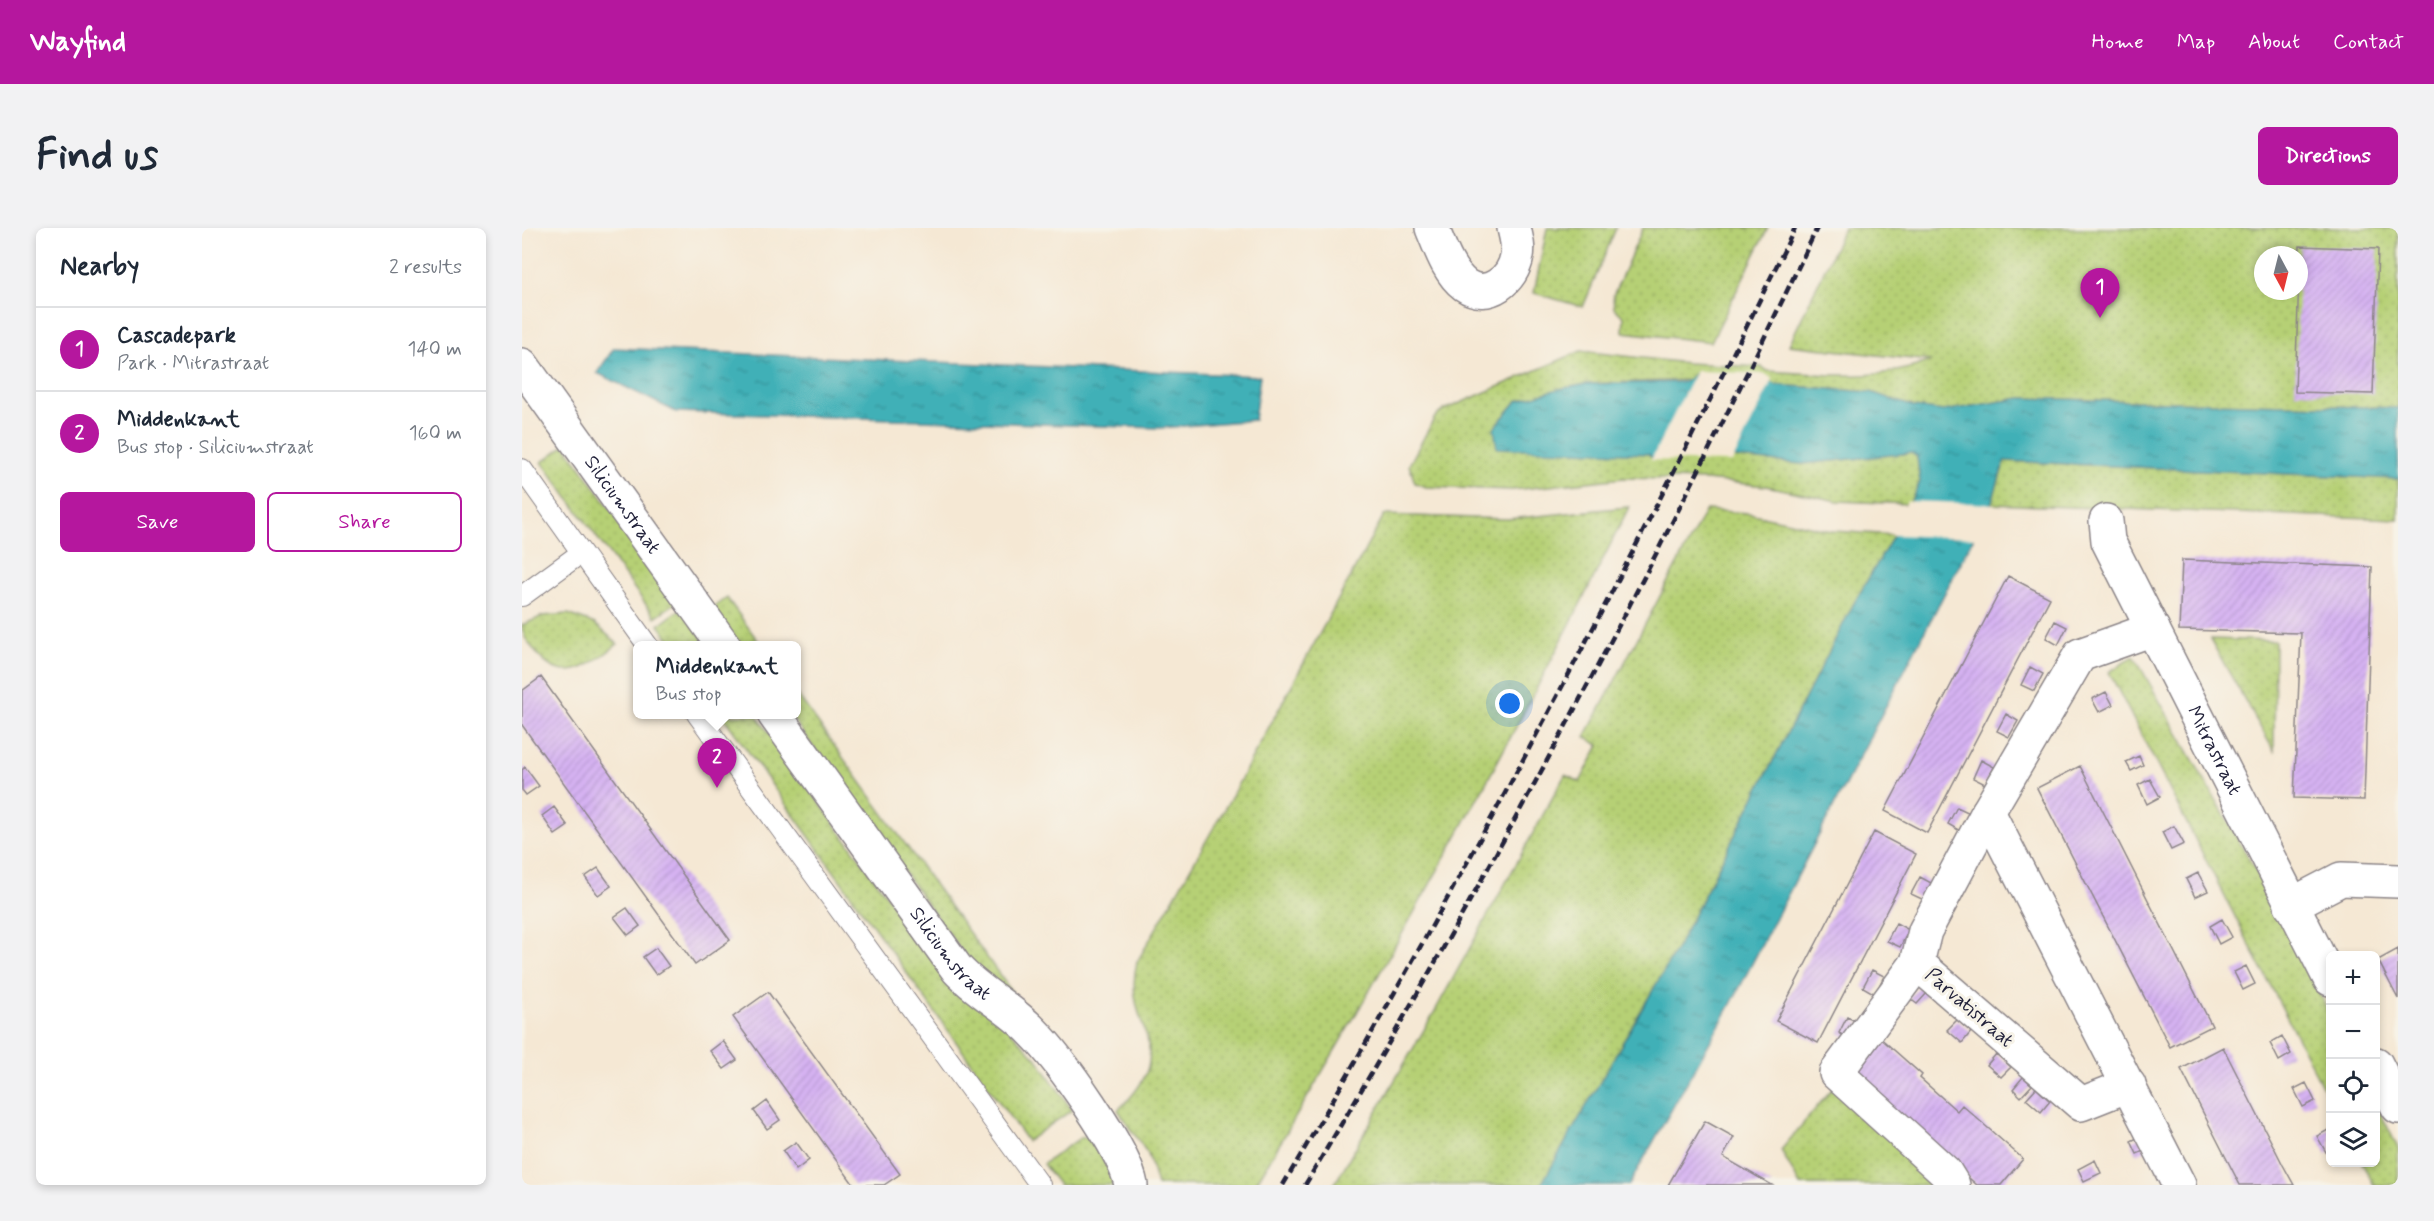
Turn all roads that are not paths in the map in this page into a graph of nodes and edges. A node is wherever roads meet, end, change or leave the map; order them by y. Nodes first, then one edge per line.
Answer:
1 (1432, 228) edge
2 (1514, 228) edge
3 (522, 365) edge
4 (522, 469) edge
5 (2106, 521) dead end
6 (581, 553) junction
7 (522, 596) edge
8 (2153, 629) junction
9 (645, 641) edge
10 (721, 641) edge
11 (701, 719) edge
12 (778, 719) edge
13 (1988, 812) junction
14 (2398, 881) edge
15 (2291, 905) junction
16 (1917, 963) junction
17 (2326, 970) edge
18 (2380, 1072) edge
19 (2129, 1085) junction
20 (2398, 1107) edge
21 (1040, 1185) edge
22 (1131, 1185) edge
23 (1953, 1185) edge
24 (2179, 1185) edge

1 - 2 street
3 - 10 street, Siliciumstraat
4 - 6 lane
5 - 8 street, Mitrastraat
6 - 7 lane
6 - 9 lane
8 - 13 street, Parvatistraat
8 - 15 street, Mitrastraat
11 - 21 lane
12 - 22 street, Siliciumstraat
13 - 16 street, Parvatistraat
13 - 19 street
14 - 15 street
15 - 17 street, Mitrastraat
16 - 19 street, Parvatistraat
16 - 23 street
18 - 20 street
19 - 24 street

